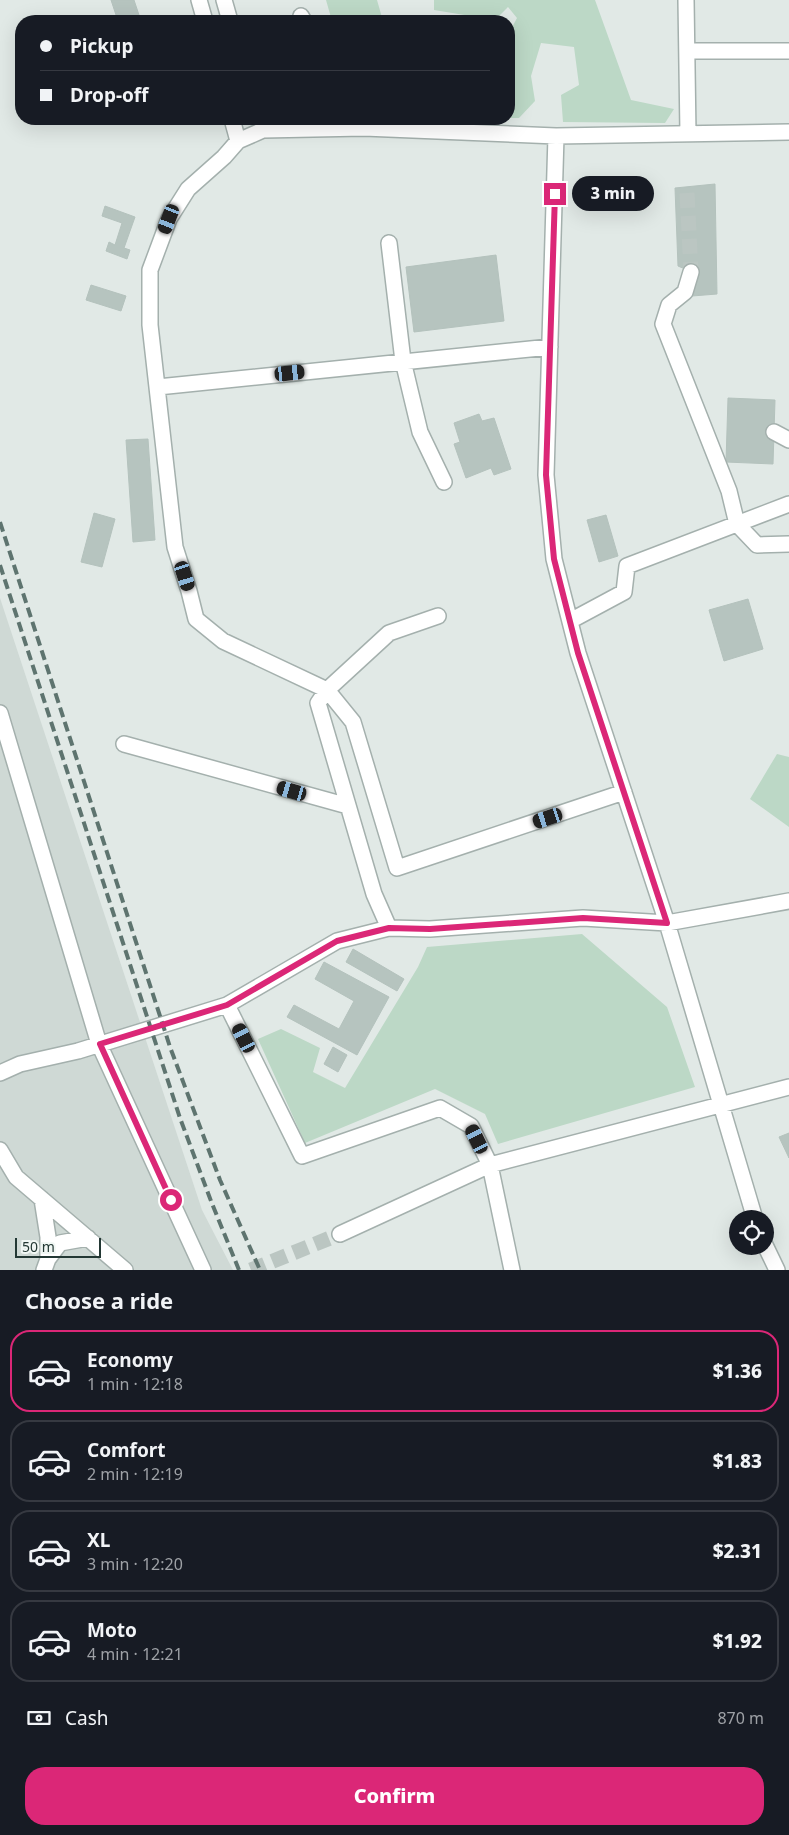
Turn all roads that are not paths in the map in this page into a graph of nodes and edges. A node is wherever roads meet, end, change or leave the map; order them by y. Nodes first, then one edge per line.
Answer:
1 (199, 0) edge
2 (224, 0) edge
3 (686, 0) edge
4 (203, 15) edge
5 (228, 15) edge
6 (687, 51) junction
7 (789, 51) edge
8 (234, 125) edge
9 (261, 125) edge
10 (418, 125) edge
11 (789, 132) edge
12 (688, 134) junction
13 (556, 136) junction
14 (238, 141) junction
15 (389, 243) dead end
16 (691, 272) tunnel mouth
17 (550, 347) junction
18 (403, 361) junction
19 (158, 387) junction
20 (774, 432) dead end
21 (789, 440) edge
22 (444, 482) dead end
23 (789, 504) edge
24 (737, 524) junction
25 (789, 544) edge
26 (438, 616) dead end
27 (570, 621) junction
28 (328, 690) junction
29 (0, 713) edge
30 (124, 744) dead end
31 (624, 792) junction
32 (348, 806) junction
33 (789, 901) edge
34 (667, 923) junction
35 (389, 928) junction
36 (227, 1005) junction
37 (100, 1044) junction
38 (7, 1068) edge
39 (0, 1085) edge
40 (789, 1087) edge
41 (722, 1105) junction
42 (0, 1150) edge
43 (490, 1165) junction
44 (42, 1199) junction
45 (752, 1210) edge
46 (340, 1234) tunnel mouth
47 (88, 1238) junction
48 (770, 1255) edge
49 (46, 1264) edge
50 (125, 1270) edge
51 (203, 1270) edge
52 (512, 1270) edge
53 (777, 1270) edge

1 - 4 street
2 - 5 street
3 - 6 street
6 - 7 street
6 - 12 street
8 - 14 street
9 - 10 street
9 - 14 street
10 - 13 street
11 - 12 street
12 - 13 street
13 - 17 street
14 - 19 street
15 - 18 street
16 - 24 street
17 - 18 street
17 - 27 street
18 - 19 street
18 - 22 street
19 - 28 street
20 - 21 street
23 - 24 street
24 - 25 street
24 - 27 street
26 - 28 street
27 - 31 street
28 - 31 street
28 - 32 street
29 - 37 street
30 - 32 street
31 - 34 street
32 - 35 street
33 - 34 street
34 - 35 street
34 - 41 street
35 - 36 street
36 - 37 street
36 - 43 street
37 - 38 street
37 - 51 street
38 - 39 street
40 - 41 street
41 - 43 street
41 - 45 street
42 - 44 street
43 - 46 street
43 - 52 street
44 - 47 street
44 - 49 street
47 - 49 street
47 - 50 street
48 - 53 street

